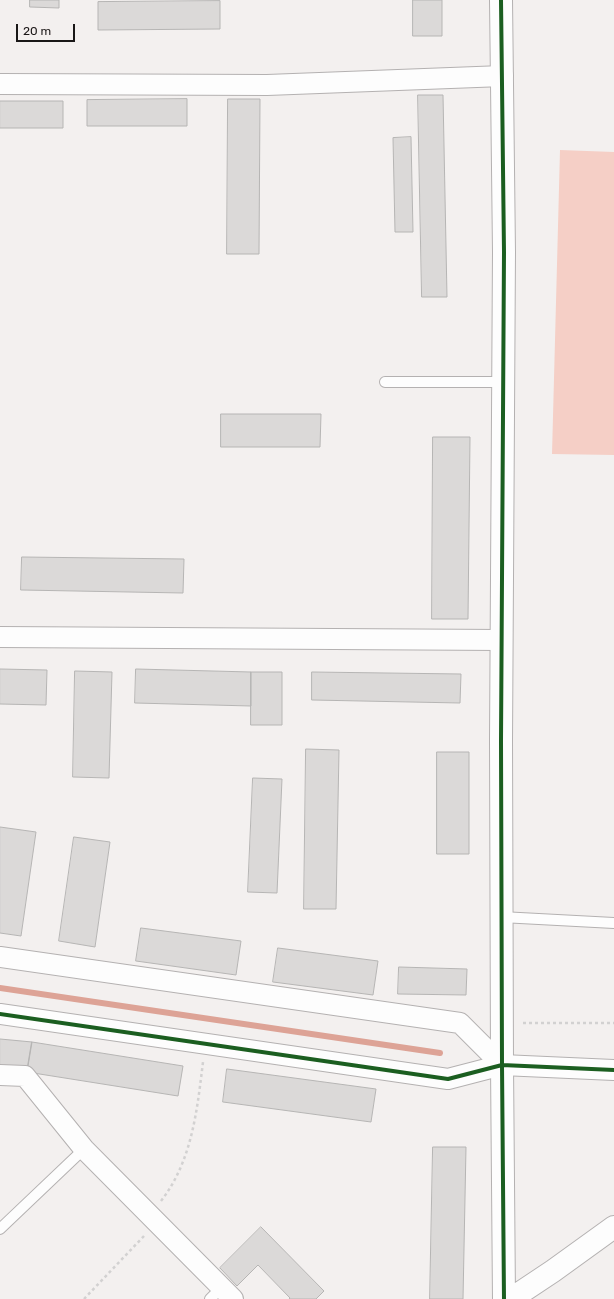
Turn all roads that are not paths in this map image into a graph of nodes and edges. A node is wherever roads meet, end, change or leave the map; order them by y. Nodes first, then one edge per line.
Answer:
1 (501, 0) edge
2 (503, 76) junction
3 (0, 84) edge
4 (385, 382) dead end
5 (503, 382) junction
6 (0, 637) edge
7 (501, 640) junction
8 (501, 917) junction
9 (614, 923) edge
10 (0, 956) edge
11 (0, 1014) edge
12 (502, 1065) junction
13 (614, 1070) edge
14 (0, 1075) edge
15 (84, 1149) junction
16 (614, 1227) edge
17 (0, 1229) edge
18 (221, 1295) edge
19 (504, 1299) edge
20 (512, 1299) edge

1 - 2 street
2 - 3 street
2 - 5 street
4 - 5 lane
5 - 7 street
6 - 7 street
7 - 8 street
8 - 9 lane
8 - 12 street
10 - 12 street
11 - 12 street
12 - 13 street
12 - 19 street
14 - 15 street
15 - 17 lane
15 - 18 street
16 - 20 street

